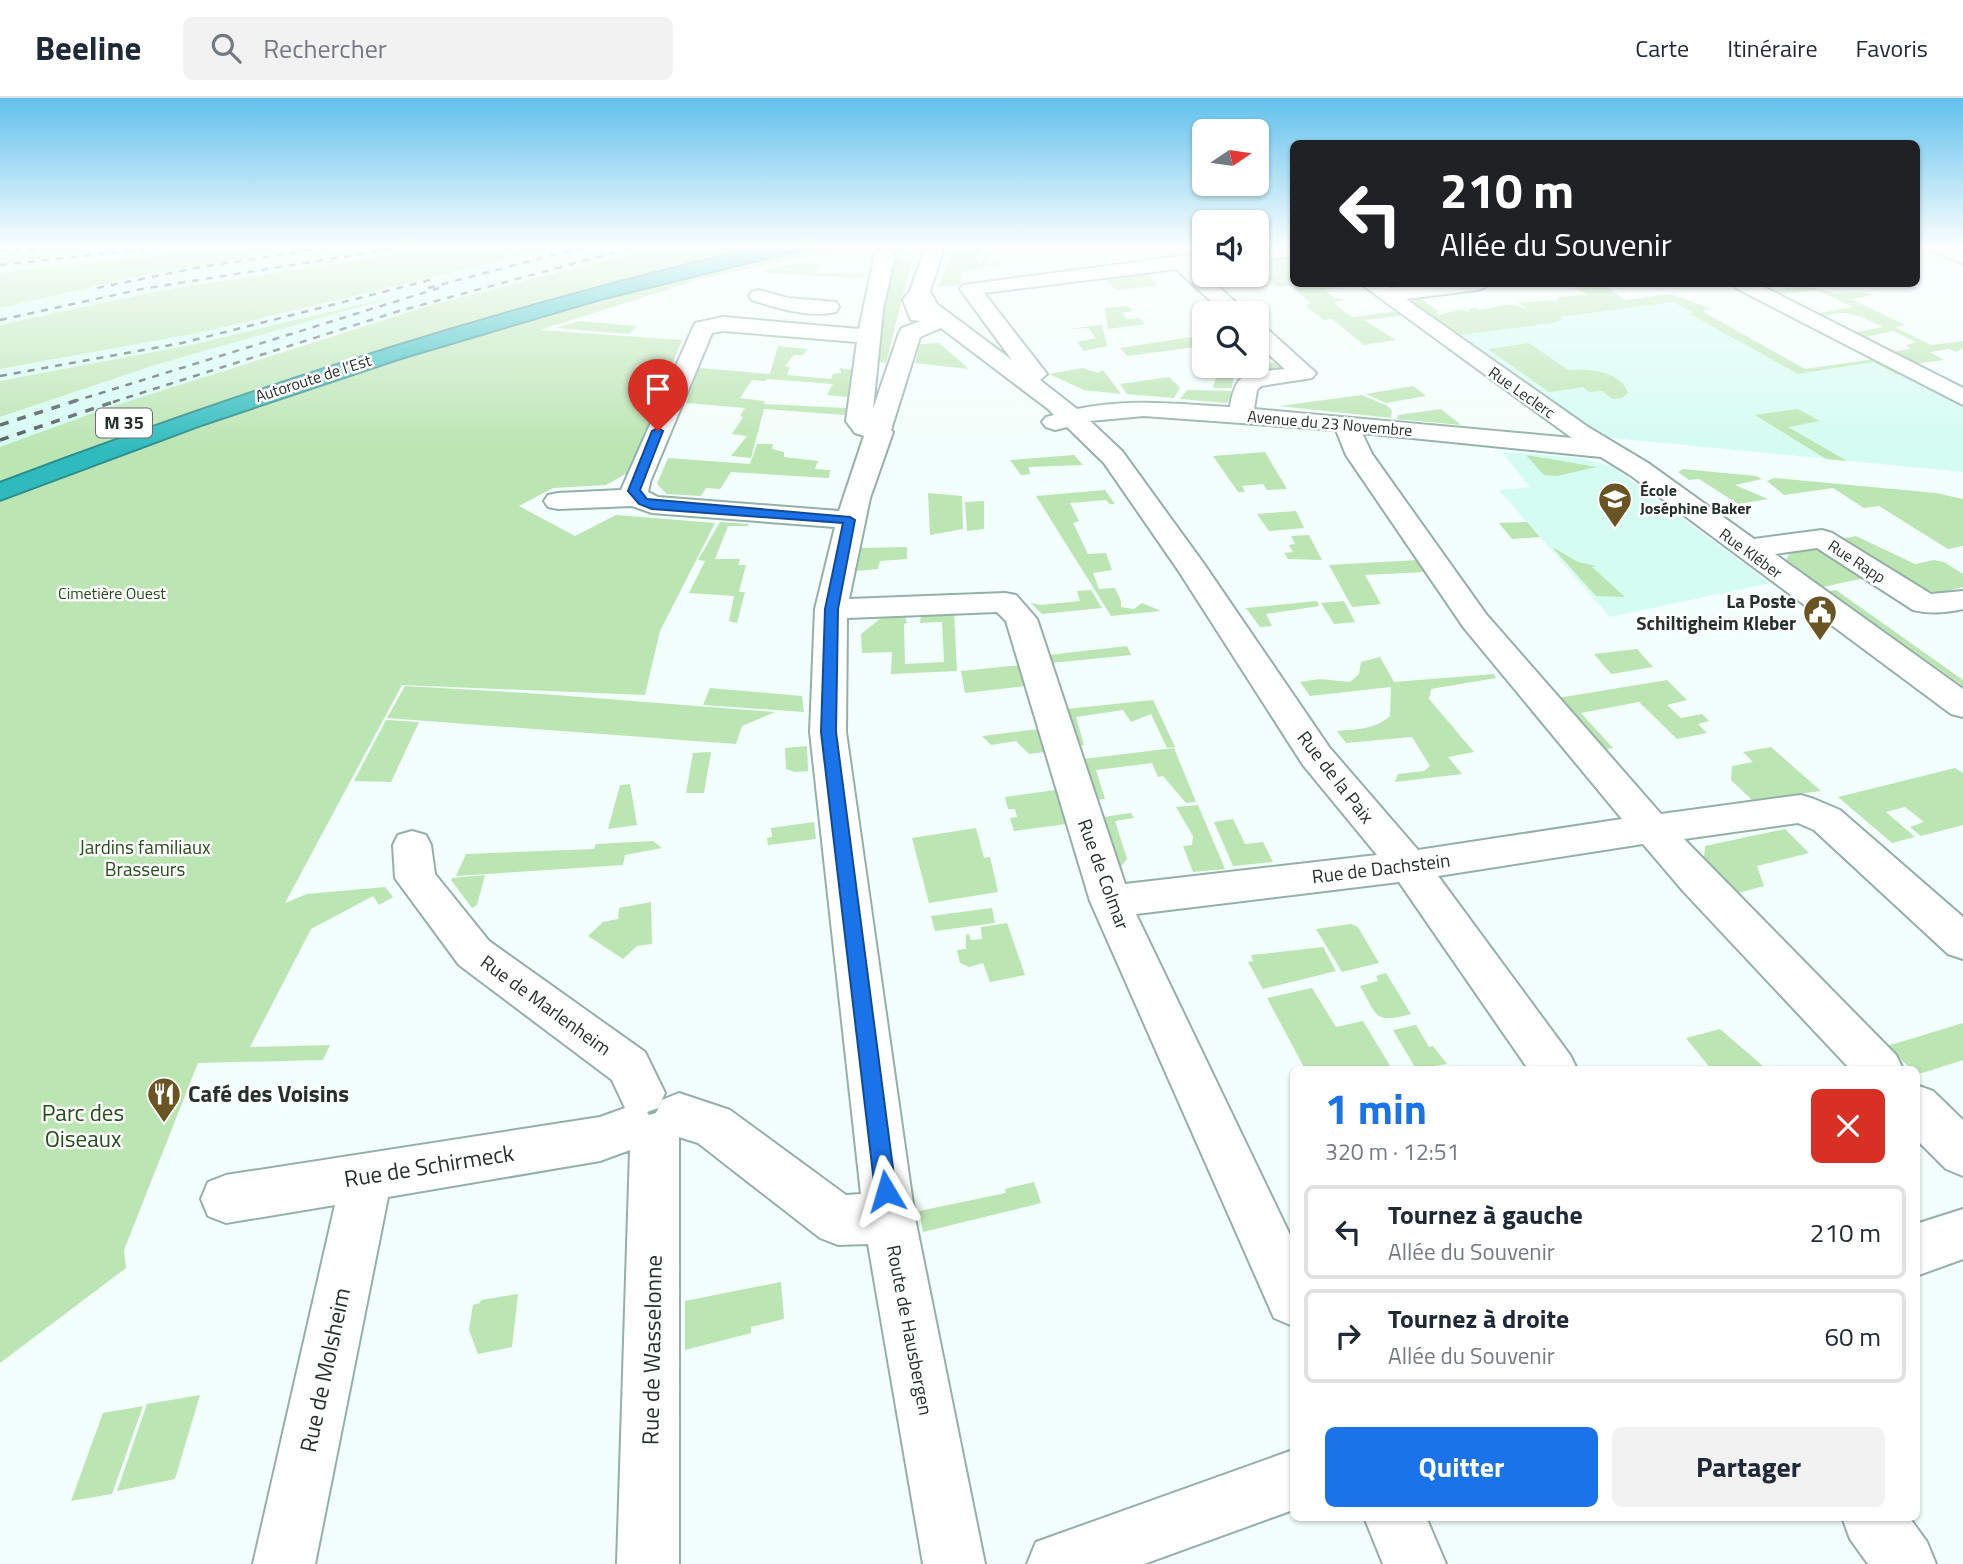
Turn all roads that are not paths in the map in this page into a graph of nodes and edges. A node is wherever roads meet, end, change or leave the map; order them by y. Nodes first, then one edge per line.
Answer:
1 (463, 313) edge
2 (526, 313) edge
3 (871, 313) edge
4 (924, 313) edge
5 (989, 313) edge
6 (1413, 313) edge
7 (1800, 313) edge
8 (937, 323) junction
9 (868, 336) junction
10 (1269, 342) edge
11 (1268, 378) edge
12 (1269, 378) edge
13 (1029, 384) junction
14 (1963, 398) edge
15 (1241, 415) junction
16 (1064, 420) junction
17 (1347, 424) junction
18 (880, 432) junction
19 (1606, 450) junction
20 (0, 469) edge
21 (0, 492) edge
22 (637, 497) junction
23 (558, 501) dead end
24 (850, 520) junction
25 (1746, 549) junction
26 (1963, 600) edge
27 (831, 609) junction
28 (1963, 706) edge
29 (1651, 829) junction
30 (412, 845) dead end
31 (1409, 866) junction
32 (1110, 901) junction
33 (1963, 942) edge
34 (1552, 1066) edge
35 (1877, 1066) edge
36 (1920, 1110) edge
37 (651, 1118) junction
38 (1963, 1153) edge
39 (367, 1176) junction
40 (226, 1199) dead end
41 (889, 1219) junction
42 (1963, 1234) edge
43 (1920, 1249) edge
44 (1290, 1292) edge
45 (1290, 1481) edge
46 (1396, 1521) edge
47 (1875, 1521) edge
48 (284, 1564) edge
49 (648, 1564) edge
50 (954, 1564) edge
51 (1058, 1564) edge
52 (1415, 1564) edge
53 (1905, 1564) edge

1 - 20 highway, Autoroute de l’Est / M 35
2 - 21 highway, Autoroute de l’Est / M 35
3 - 9 street
4 - 8 street, Rue de la Paix
5 - 13 street
6 - 19 street, Rue Leclerc
7 - 14 street
8 - 13 street, Rue de la Paix
8 - 16 street, Rue de la Paix
8 - 18 street, Route de Hausbergen
9 - 18 street
9 - 22 street
10 - 12 street
11 - 15 street
13 - 16 street, Rue de la Paix
15 - 16 street, Avenue du 23 Novembre
15 - 17 street, Avenue du 23 Novembre
16 - 31 street, Rue de la Paix
17 - 19 street, Avenue du 23 Novembre
17 - 29 street
18 - 24 street, Route de Hausbergen
19 - 25 street, Rue Kléber
22 - 23 street
22 - 24 street
24 - 27 street, Route de Hausbergen
25 - 26 street, Rue Rapp
25 - 28 street, Rue Kléber
27 - 32 street, Rue de Colmar
27 - 41 street, Route de Hausbergen
29 - 31 street, Rue de Dachstein
29 - 33 street, Rue de Dachstein
29 - 35 street
30 - 37 street, Rue de Marlenheim
31 - 32 street, Rue de Dachstein
31 - 34 street, Rue de la Paix
32 - 44 street, Rue de Colmar
36 - 38 street
37 - 39 street, Rue de Schirmeck
37 - 41 street
37 - 49 street, Rue de Wasselonne
39 - 40 street, Rue de Schirmeck
39 - 48 street, Rue de Molsheim
41 - 50 street, Route de Hausbergen
42 - 43 street
45 - 51 street
46 - 52 street
47 - 53 street

